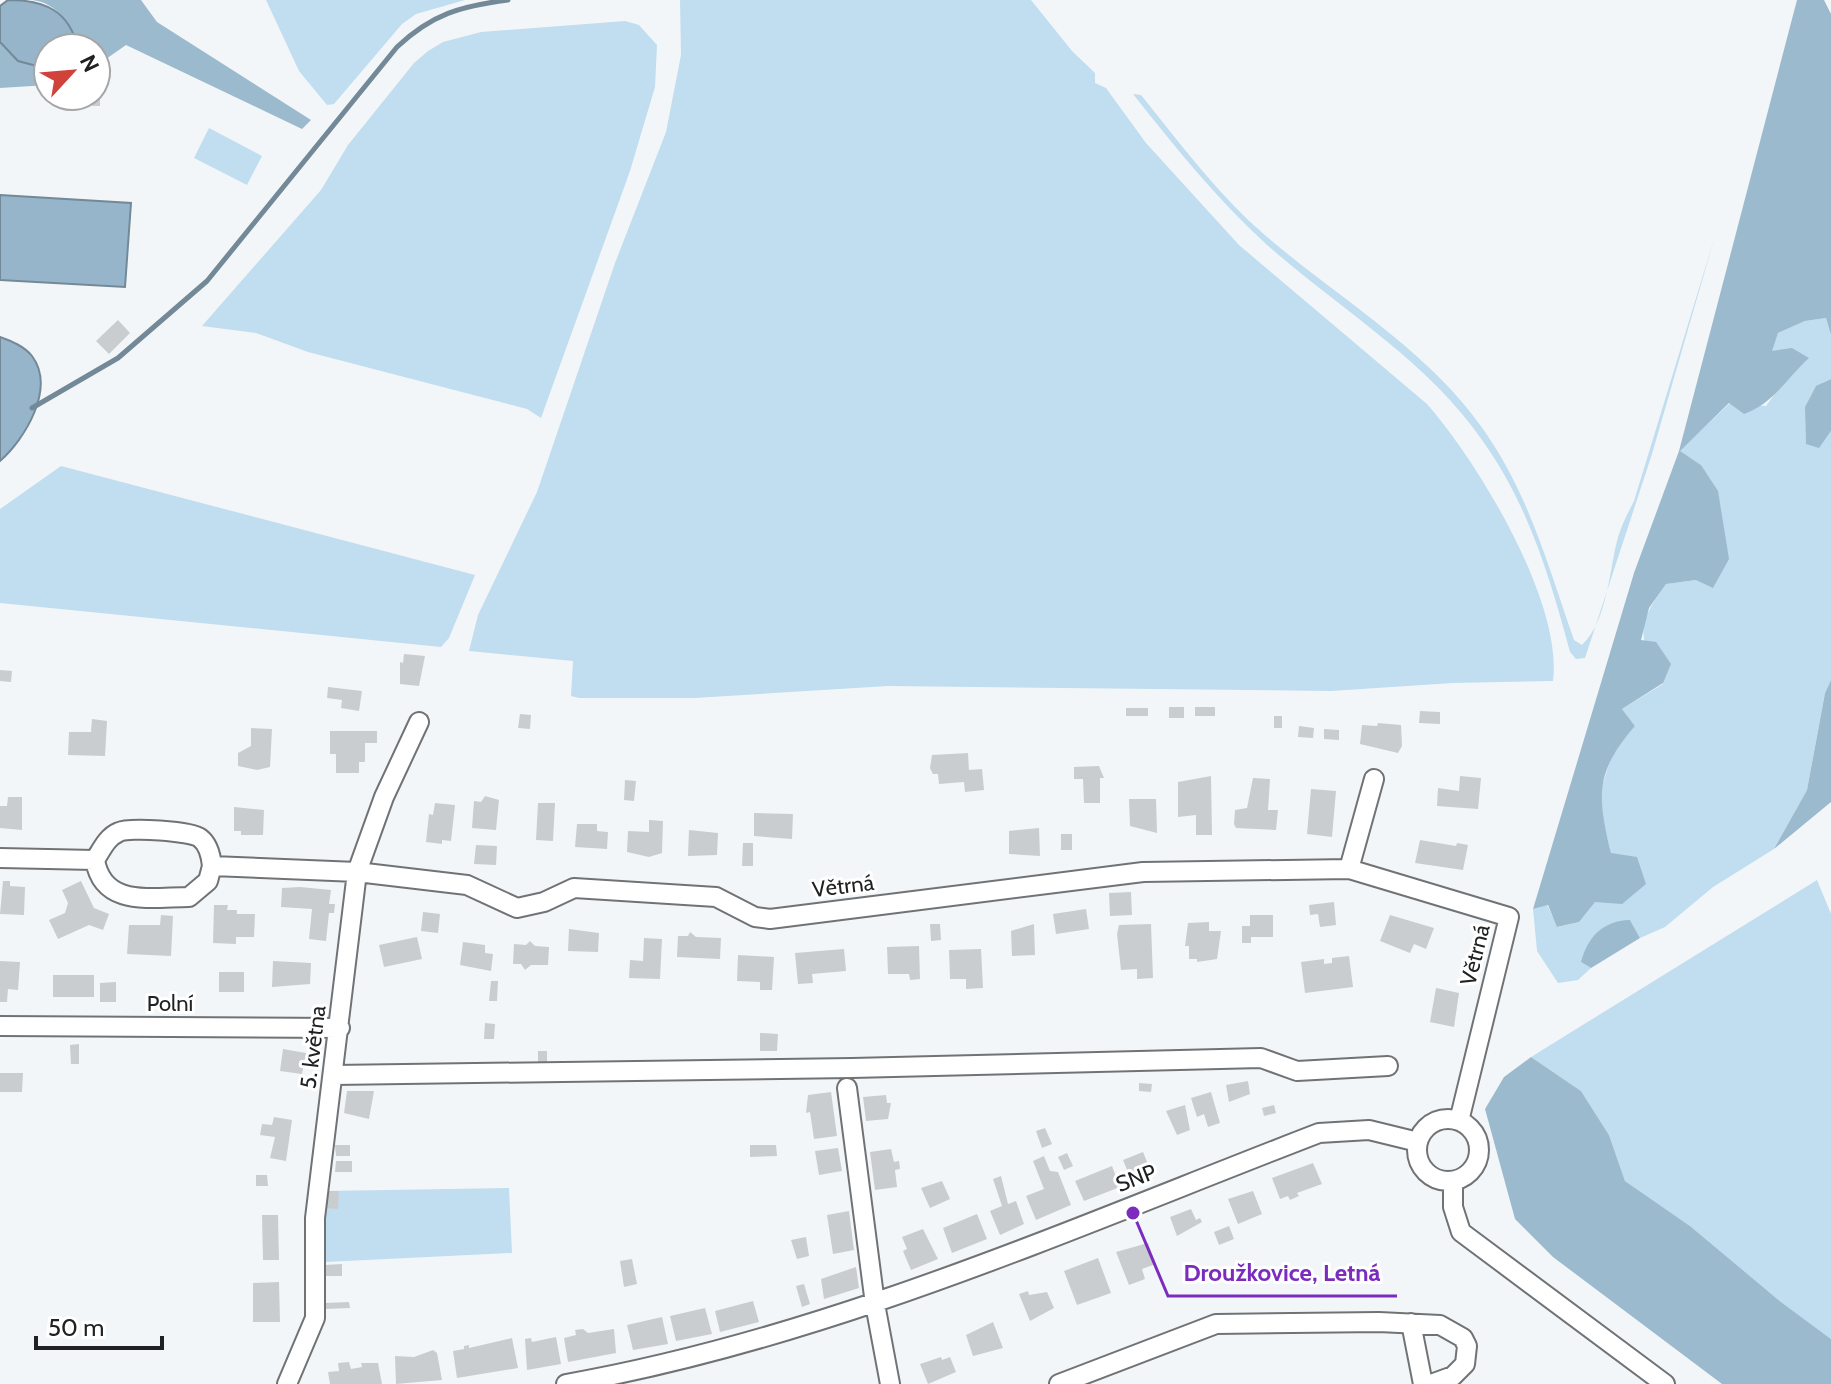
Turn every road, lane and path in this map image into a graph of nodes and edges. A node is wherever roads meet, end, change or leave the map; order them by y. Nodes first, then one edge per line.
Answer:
1 (419, 722) dead end
2 (1374, 779) dead end
3 (0, 858) edge
4 (95, 860) junction
5 (212, 866) junction
6 (1349, 869) junction
7 (357, 872) junction
8 (0, 1026) edge
9 (340, 1028) junction
10 (1388, 1066) dead end
11 (334, 1075) junction
12 (847, 1088) dead end
13 (1459, 1121) junction
14 (1418, 1142) junction
15 (1453, 1181) junction
16 (875, 1304) junction
17 (1411, 1323) junction
18 (287, 1384) edge
19 (566, 1384) edge
20 (890, 1384) edge
21 (1059, 1384) edge
22 (1423, 1384) edge
23 (1431, 1384) edge
24 (1665, 1384) edge

1 - 7 street, 5. května
2 - 6 street
3 - 4 street
4 - 5 street
4 - 5 street
5 - 7 street
6 - 7 street, Větrná
6 - 13 street, Větrná
7 - 9 street, 5. května
8 - 9 street, Polní
9 - 11 street, 5. května
10 - 11 street
11 - 18 street, 5. května
12 - 16 street
13 - 14 street
13 - 15 street
14 - 15 street
14 - 16 street, SNP
15 - 24 street
16 - 19 street, SNP
16 - 20 street
17 - 21 street
17 - 22 street
17 - 23 street

